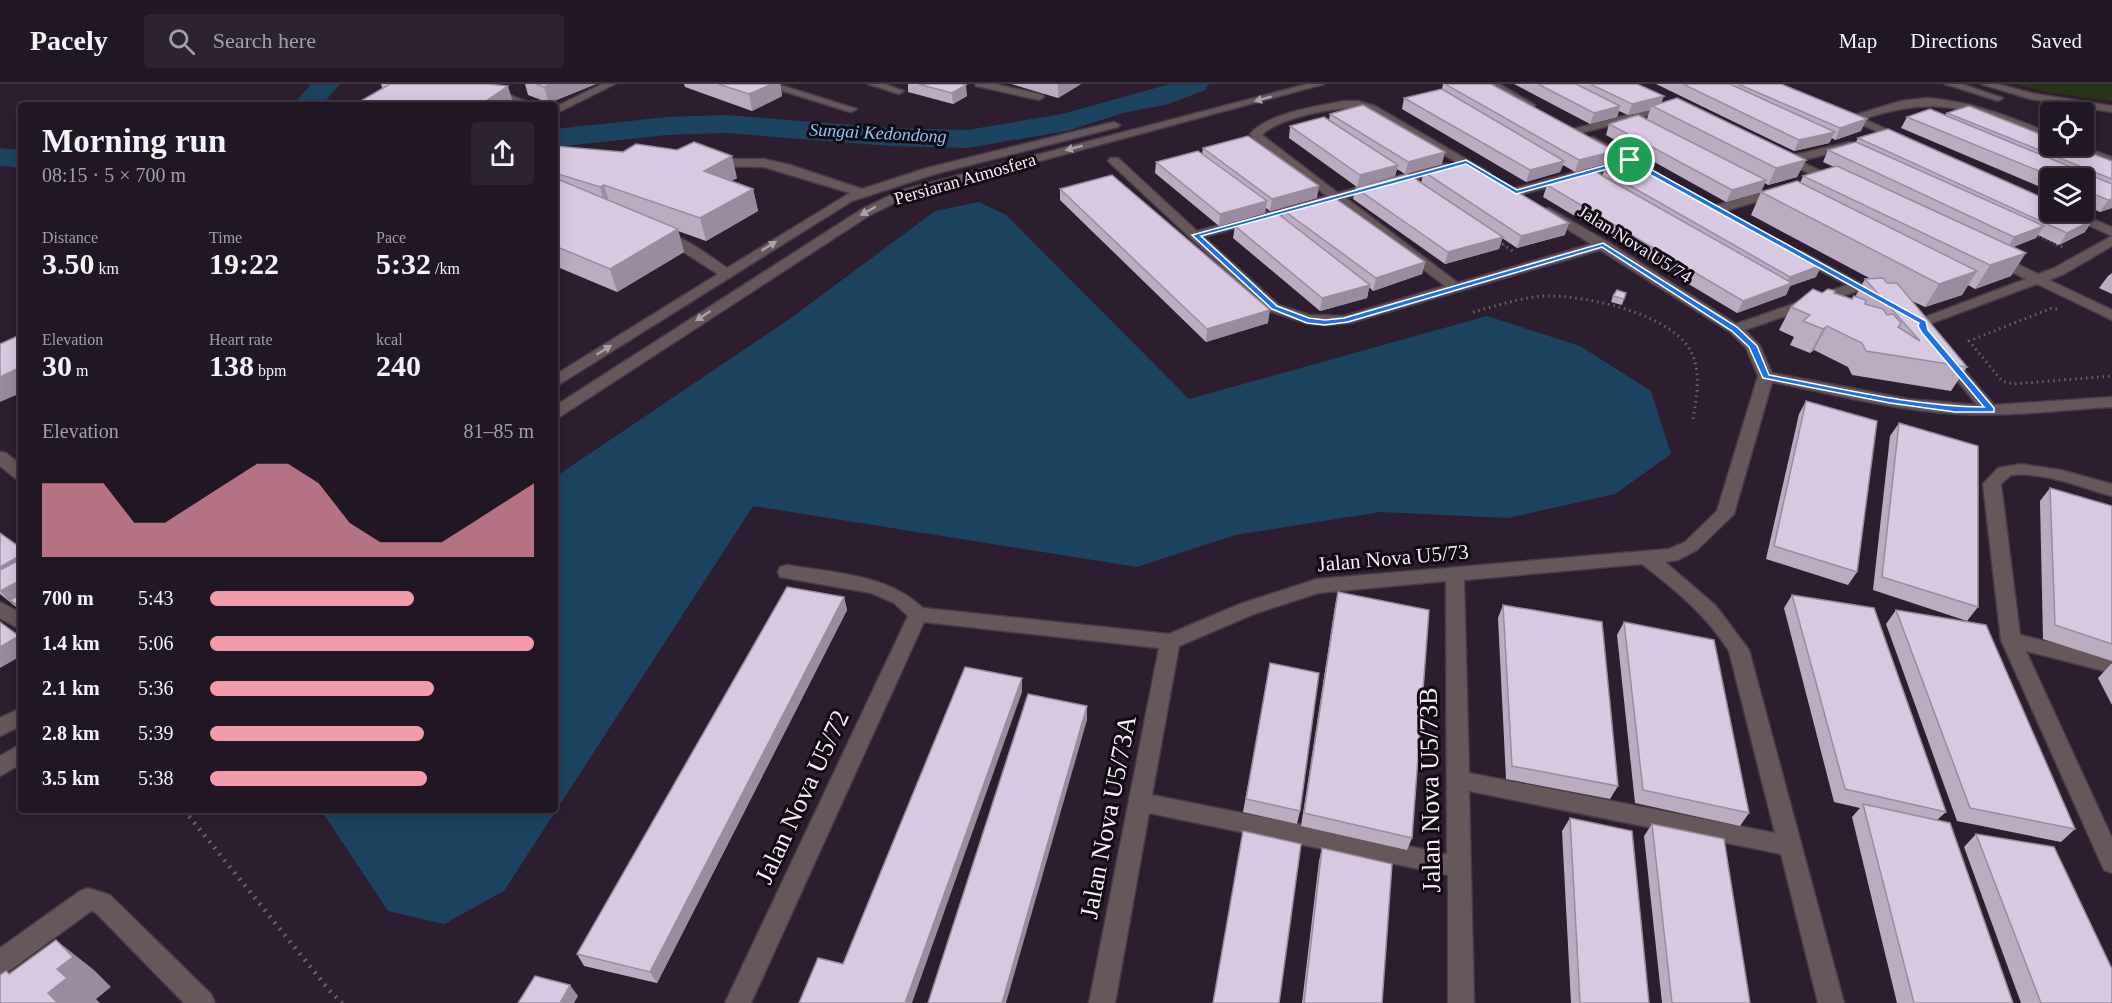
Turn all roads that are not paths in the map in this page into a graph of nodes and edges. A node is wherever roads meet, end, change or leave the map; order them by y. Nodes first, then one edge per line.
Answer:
1 (473, 84) edge
2 (610, 84) edge
3 (765, 84) edge
4 (873, 84) edge
5 (980, 84) edge
6 (1276, 84) edge
7 (1319, 84) edge
8 (1491, 84) edge
9 (1950, 84) edge
10 (1986, 84) edge
11 (899, 91) dead end
12 (1040, 97) dead end
13 (1657, 97) edge
14 (522, 102) edge
15 (2040, 107) edge
16 (851, 109) dead end
17 (2112, 109) edge
18 (558, 110) edge
19 (1539, 110) edge
20 (1834, 110) edge
21 (2094, 116) edge
22 (2112, 118) edge
23 (1854, 119) junction
24 (2040, 133) edge
25 (1890, 134) junction
26 (1911, 144) edge
27 (1768, 150) edge
28 (2094, 155) edge
29 (2098, 156) junction
30 (2112, 156) edge
31 (1630, 160) junction
32 (1789, 160) junction
33 (700, 161) edge
34 (1114, 161) dead end
35 (2112, 161) edge
36 (1466, 162) junction
37 (1825, 177) junction
38 (1669, 182) edge
39 (1506, 186) junction
40 (1846, 188) edge
41 (861, 193) junction
42 (1336, 197) junction
43 (1738, 220) edge
44 (2088, 222) edge
45 (649, 230) edge
46 (2112, 232) edge
47 (1196, 235) junction
48 (2112, 240) edge
49 (1603, 245) junction
50 (1788, 248) edge
51 (1985, 254) edge
52 (726, 273) junction
53 (2038, 279) junction
54 (1858, 286) junction
55 (1455, 287) junction
56 (2112, 316) edge
57 (1924, 322) junction
58 (1735, 329) junction
59 (1766, 376) junction
60 (558, 380) edge
61 (2112, 402) edge
62 (1990, 410) junction
63 (558, 411) edge
64 (0, 457) edge
65 (18, 472) edge
66 (2112, 490) edge
67 (1648, 559) junction
68 (787, 572) dead end
69 (1455, 575) junction
70 (0, 609) edge
71 (918, 614) junction
72 (18, 621) edge
73 (2011, 640) junction
74 (1170, 642) junction
75 (2112, 665) edge
76 (18, 718) edge
77 (0, 728) edge
78 (18, 755) edge
79 (0, 767) edge
80 (1458, 780) junction
81 (1139, 802) junction
82 (1790, 846) junction
83 (2112, 863) edge
84 (1460, 867) junction
85 (0, 963) edge
86 (202, 1003) edge
87 (738, 1003) edge
88 (1102, 1003) edge
89 (1461, 1003) edge
90 (1831, 1003) edge

1 - 14 street
2 - 18 street
3 - 16 street
4 - 11 street
5 - 12 street
6 - 41 street, Persiaran Atmosfera
7 -> 63 street, Persiaran Atmosfera
8 - 19 street
9 - 15 street
10 - 17 street
13 - 31 street
20 - 23 street
21 - 22 street
23 - 24 street
23 - 25 street
25 - 26 street
25 - 32 street
27 - 32 street
28 - 29 street
29 - 30 street
29 - 35 street
31 - 38 street
31 - 39 street
32 - 37 street
33 - 41 street
34 - 47 street
36 - 39 street, Jalan Nova U5/74
36 - 42 street
36 - 42 street, Jalan Nova U5/74
37 - 40 street
37 - 43 street
39 - 49 street, Jalan Nova U5/74
52 -> 41 street, Persiaran Atmosfera
42 - 47 street
42 - 55 street
44 - 46 street
45 - 52 street
47 - 55 street
48 - 53 street
49 - 55 street
49 - 58 street, Jalan Nova U5/74
50 - 54 street
51 - 53 street
60 -> 52 street, Persiaran Atmosfera
53 - 56 street
53 - 57 street
54 - 57 street
54 - 58 street
57 - 62 street
58 - 59 street, Jalan Nova U5/74
59 - 62 street
59 - 67 street, Jalan Nova U5/73
61 - 62 street
64 - 65 street
66 - 73 street
67 - 69 street, Jalan Nova U5/73
67 - 82 street
68 - 71 street
69 - 74 street, Jalan Nova U5/73
69 - 80 street, Jalan Nova U5/73B
70 - 72 street
71 - 74 street, Jalan Nova U5/73
71 - 87 street, Jalan Nova U5/72
73 - 75 street
73 - 83 street
74 - 81 street, Jalan Nova U5/73A
76 - 77 street
78 - 79 street
80 - 82 street
80 - 84 street, Jalan Nova U5/73B
81 - 84 street
81 - 88 street, Jalan Nova U5/73A
82 - 90 street
84 - 89 street, Jalan Nova U5/73B
85 - 86 street

